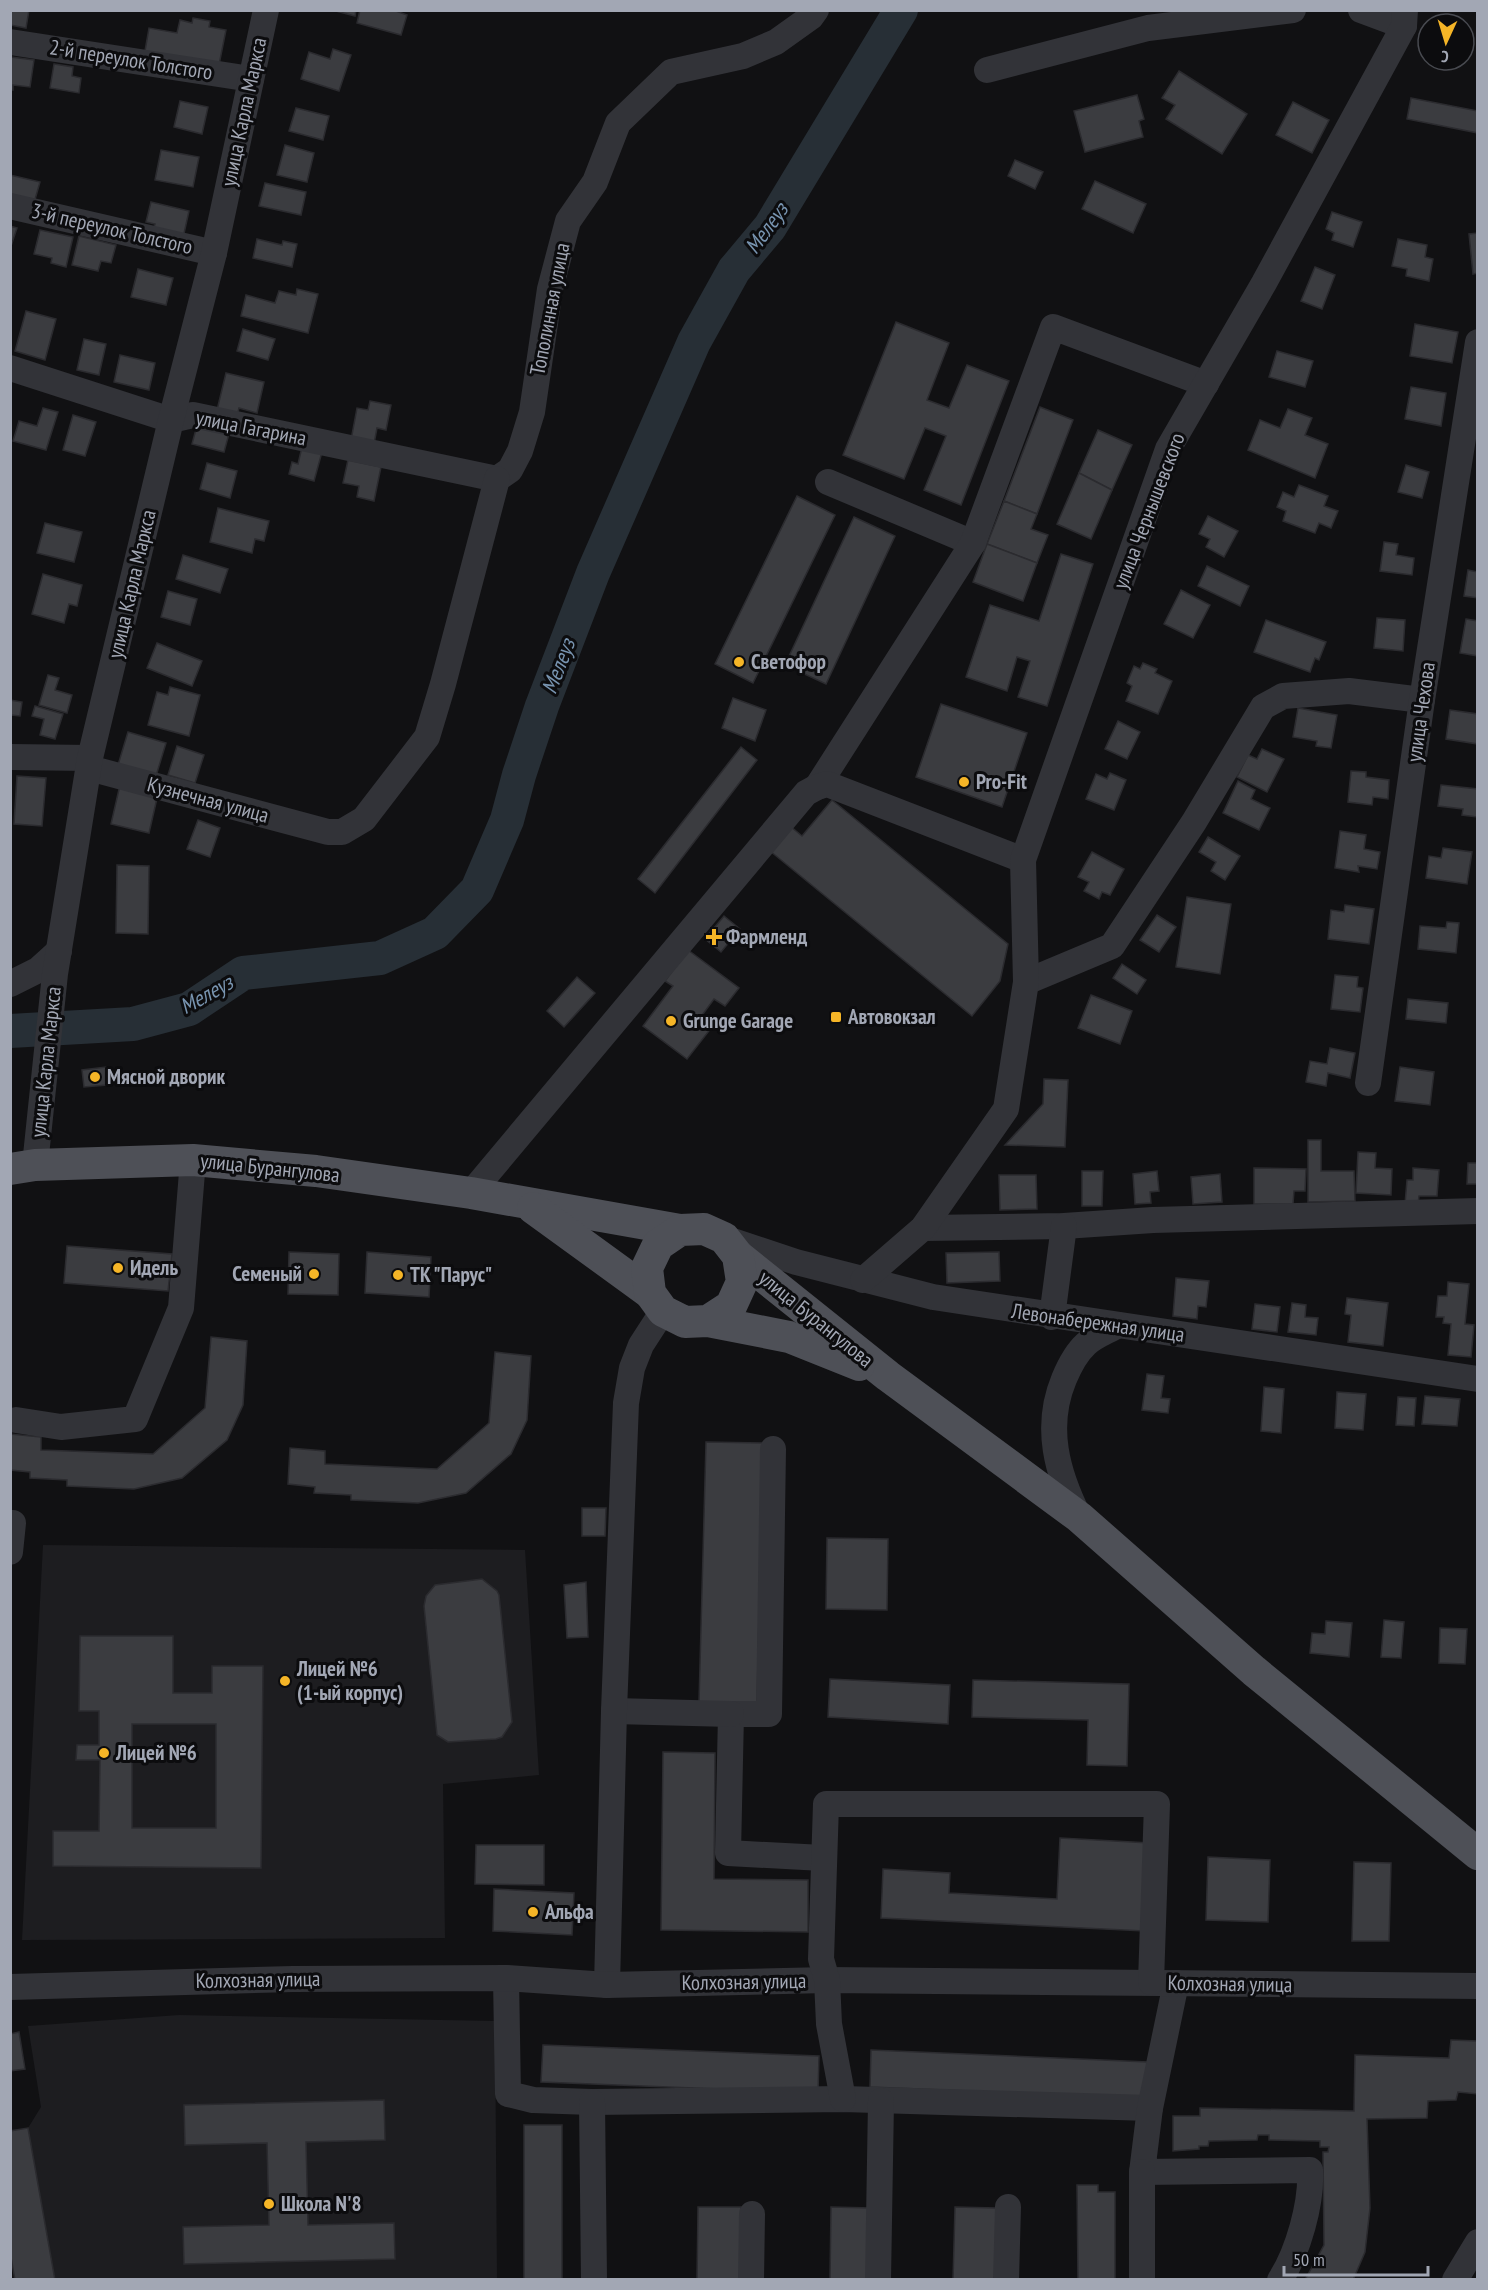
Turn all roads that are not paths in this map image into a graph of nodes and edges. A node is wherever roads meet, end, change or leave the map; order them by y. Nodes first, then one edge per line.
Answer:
1 (266, 10) edge
2 (816, 10) edge
3 (1293, 10) edge
4 (1361, 10) edge
5 (1405, 18) edge
6 (10, 42) edge
7 (987, 70) dead end
8 (251, 79) junction
9 (10, 206) edge
10 (214, 253) junction
11 (1478, 342) edge
12 (10, 368) edge
13 (1206, 384) junction
14 (171, 420) junction
15 (496, 479) junction
16 (828, 482) dead end
17 (973, 543) junction
18 (1422, 700) junction
19 (10, 757) edge
20 (89, 763) junction
21 (816, 787) junction
22 (1023, 860) junction
23 (57, 962) junction
24 (1026, 982) junction
25 (10, 984) edge
26 (1368, 1083) dead end
27 (193, 1160) junction
28 (23, 1167) edge
29 (471, 1193) junction
30 (528, 1204) junction
31 (1478, 1211) edge
32 (1064, 1226) junction
33 (923, 1228) junction
34 (680, 1230) junction
35 (731, 1247) junction
36 (863, 1280) junction
37 (656, 1302) junction
38 (1052, 1317) junction
39 (708, 1321) junction
40 (1118, 1325) junction
41 (888, 1376) junction
42 (1478, 1379) edge
43 (16, 1420) dead end
44 (773, 1449) dead end
45 (1079, 1517) junction
46 (10, 1523) edge
47 (10, 1552) edge
48 (614, 1711) junction
49 (731, 1714) junction
50 (1478, 1854) edge
51 (823, 1858) junction
52 (506, 1978) junction
53 (826, 1980) junction
54 (1163, 1983) junction
55 (607, 1985) junction
56 (1478, 1986) edge
57 (10, 1987) edge
58 (843, 2099) junction
59 (881, 2101) junction
60 (592, 2102) junction
61 (1150, 2108) junction
62 (1142, 2172) junction
63 (1008, 2207) dead end
64 (752, 2214) dead end
65 (1478, 2242) edge
66 (594, 2280) edge
67 (751, 2280) edge
68 (878, 2280) edge
69 (1006, 2280) edge
70 (1142, 2280) edge
71 (1280, 2280) edge
72 (1455, 2280) edge

1 - 8 street, улица Карла Маркса
2 - 15 street, Тополинная улица
3 - 7 street
4 - 5 street
5 - 13 street, улица Чернышевского
6 - 8 street, 2-й переулок Толстого
8 - 10 street, улица Карла Маркса
9 - 10 street, 3-й переулок Толстого
10 - 14 street, улица Карла Маркса
11 - 18 street, улица Чехова
12 - 14 street, улица Гагарина
13 - 17 street
13 - 22 street, улица Чернышевского
14 - 15 street, улица Гагарина
14 - 20 street, улица Карла Маркса
15 - 20 street, Кузнечная улица
16 - 17 street
17 - 21 street
18 - 24 street
18 - 26 street, улица Чехова
19 - 20 street, Кузнечная улица
20 - 23 street, улица Карла Маркса
21 - 22 street
21 - 29 street
22 - 24 street, улица Чернышевского
23 - 25 street
23 - 28 street, улица Карла Маркса
24 - 33 street, улица Чернышевского
27 - 28 main road, улица Бурангулова
27 - 29 main road, улица Бурангулова
27 - 43 street
29 - 30 main road, улица Бурангулова
30 - 34 main road, улица Бурангулова
30 - 37 main road, улица Бурангулова
31 - 32 street
32 - 33 street
32 - 38 street
33 - 36 street, улица Чернышевского
34 - 35 main road, улица Бурангулова
34 - 37 main road
35 - 36 street, Левонабережная улица
35 - 39 main road, улица Бурангулова
35 - 41 main road, улица Бурангулова
36 - 38 street, Левонабережная улица
37 - 39 main road, улица Бурангулова
37 - 48 street
38 - 40 street, Левонабережная улица
39 - 41 main road, улица Бурангулова
40 - 42 street, Левонабережная улица
40 - 45 street
41 - 45 main road
44 - 49 street
45 - 50 main road
46 - 47 street
48 - 49 street
48 - 55 street
49 - 51 street
51 - 53 street
51 - 54 street
52 - 55 street, Колхозная улица
52 - 57 street, Колхозная улица
52 - 60 street
53 - 54 street, Колхозная улица
53 - 55 street, Колхозная улица
53 - 58 street
54 - 56 street, Колхозная улица
54 - 61 street
58 - 59 street
58 - 60 street
59 - 61 street
59 - 68 street
60 - 66 street
61 - 62 street
62 - 70 street
62 - 71 street
63 - 69 street
64 - 67 street
65 - 72 street

